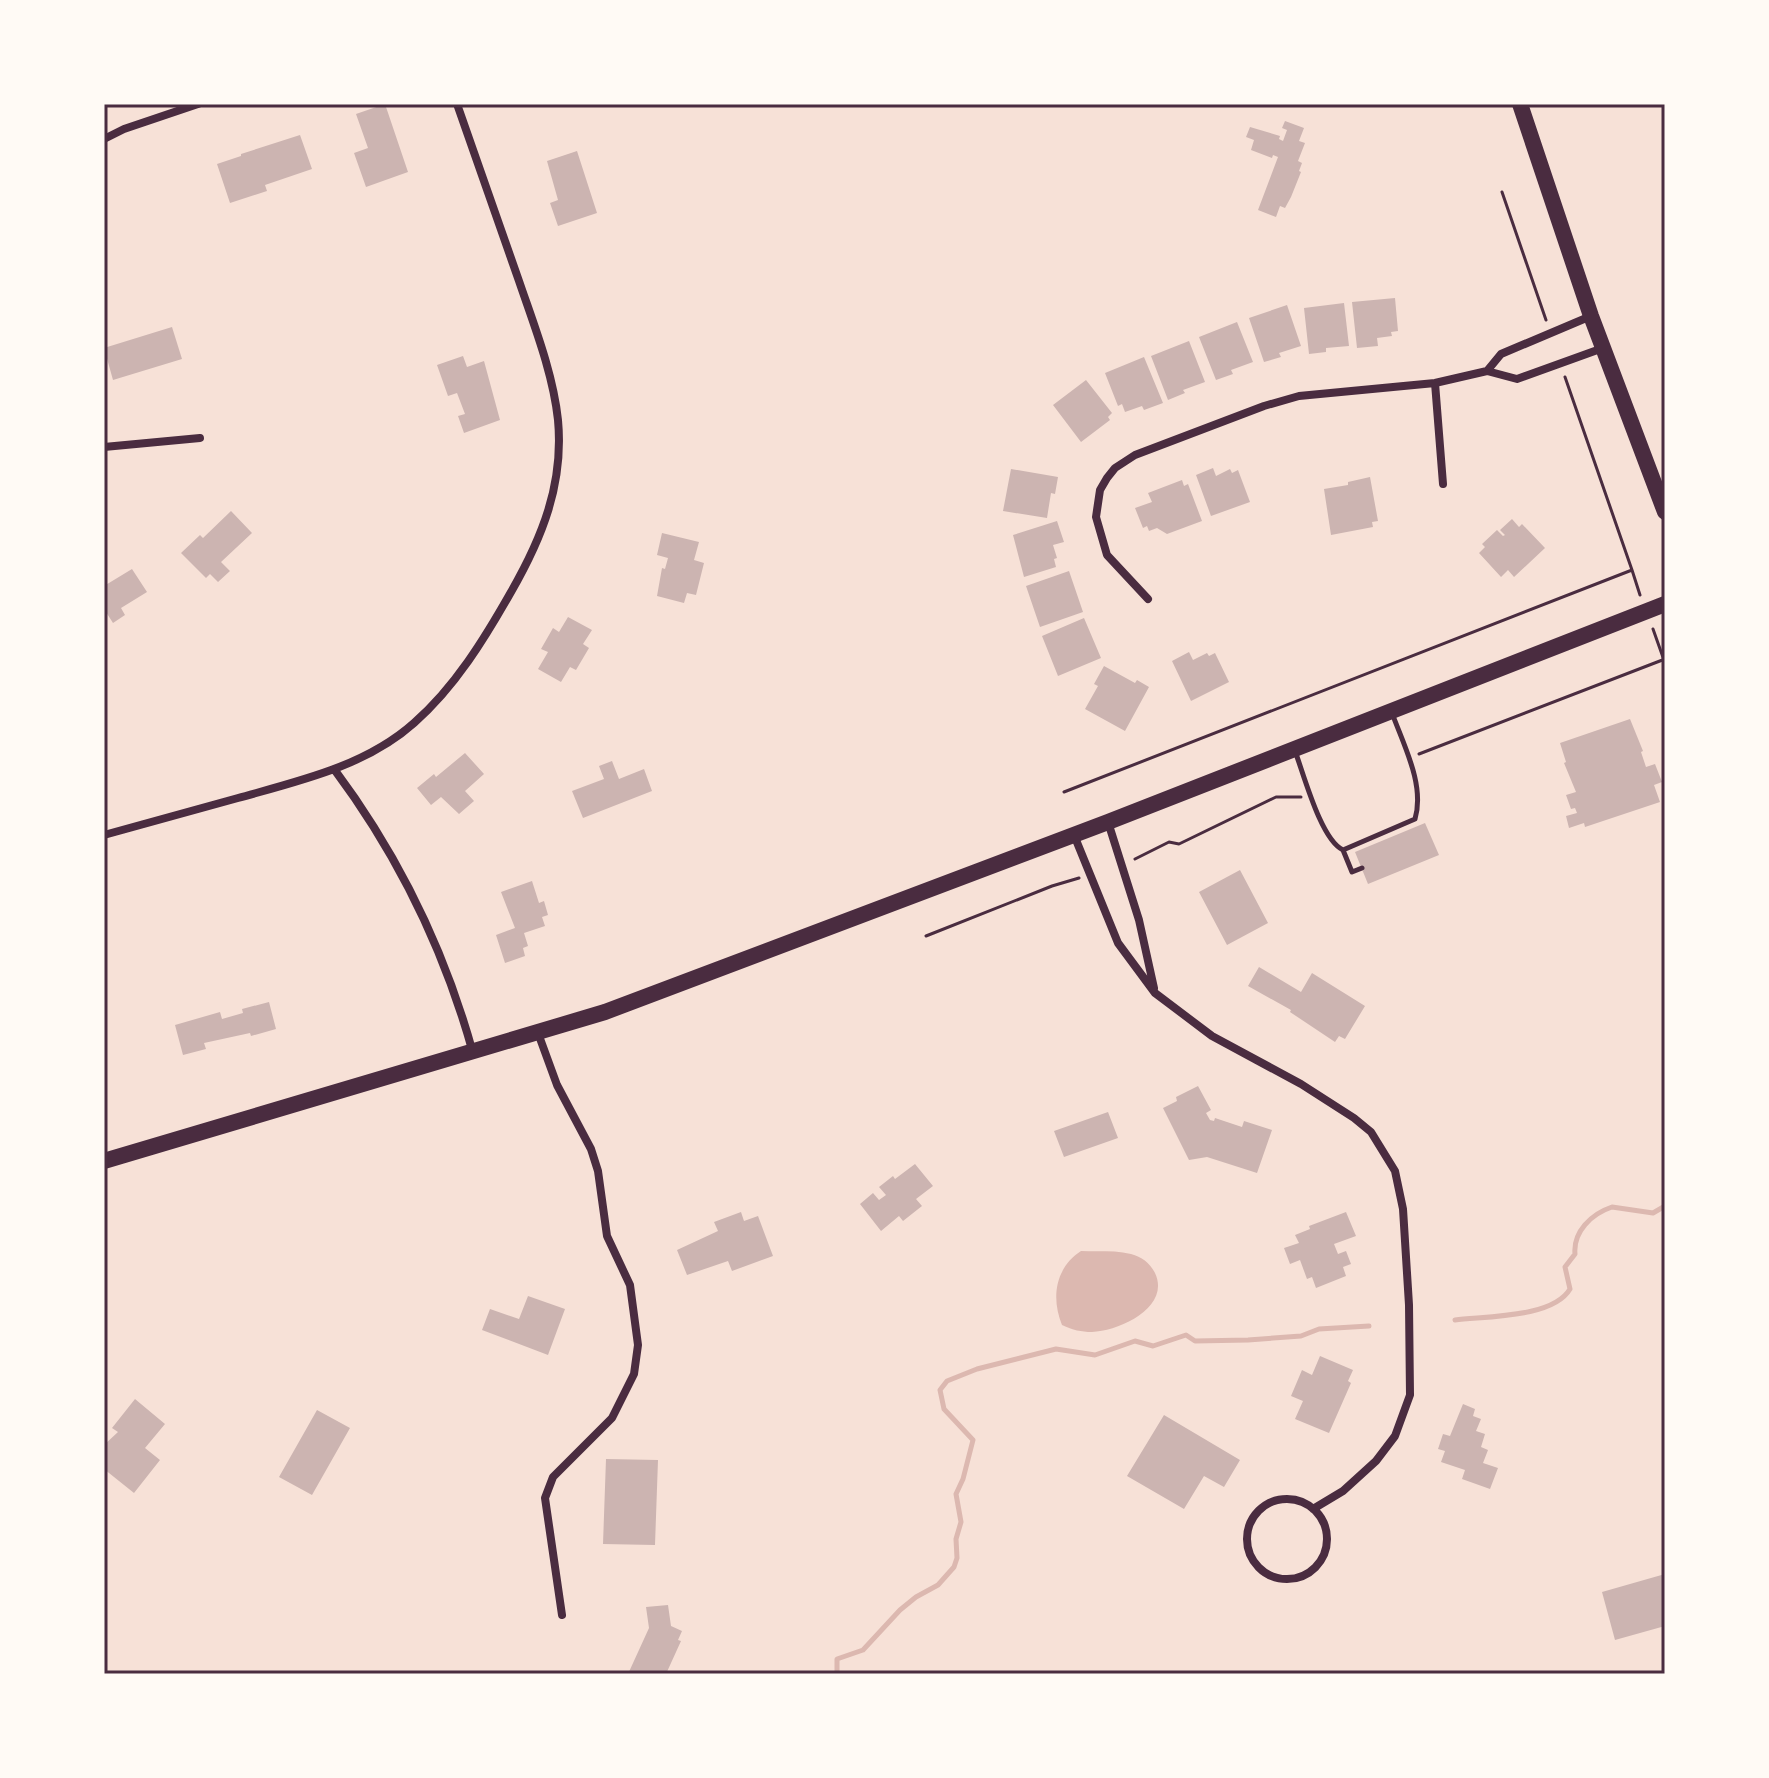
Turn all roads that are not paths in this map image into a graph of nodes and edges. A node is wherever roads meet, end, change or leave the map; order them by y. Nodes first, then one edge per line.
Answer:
1 (198, 104) edge
2 (457, 104) edge
3 (1520, 104) edge
4 (104, 139) edge
5 (1591, 316) junction
6 (1603, 348) junction
7 (1487, 371) junction
8 (1435, 383) junction
9 (200, 438) dead end
10 (104, 447) edge
11 (1443, 484) dead end
12 (1665, 512) edge
13 (1148, 599) dead end
14 (1665, 604) edge
15 (1392, 712) junction
16 (1295, 750) junction
17 (334, 769) junction
18 (1108, 822) junction
19 (104, 835) edge
20 (1074, 835) junction
21 (1343, 850) junction
22 (1362, 868) dead end
23 (1155, 993) junction
24 (538, 1033) junction
25 (473, 1053) junction
26 (104, 1161) edge
27 (1313, 1509) junction
28 (562, 1615) dead end

1 - 4 street
2 - 17 street
3 - 5 main road
5 - 6 main road
5 - 7 street
6 - 7 street
6 - 12 main road
7 - 8 street
8 - 11 street
8 - 13 street
9 - 10 street
14 - 15 main road
15 - 16 main road
15 - 21 lane
16 - 18 main road
16 - 21 lane
17 - 19 street
17 - 25 street
18 - 20 main road
18 - 23 street
20 - 23 street
20 - 24 main road
21 - 22 lane
23 - 27 street
24 - 25 main road
24 - 28 street
25 - 26 main road
27 - 27 street

